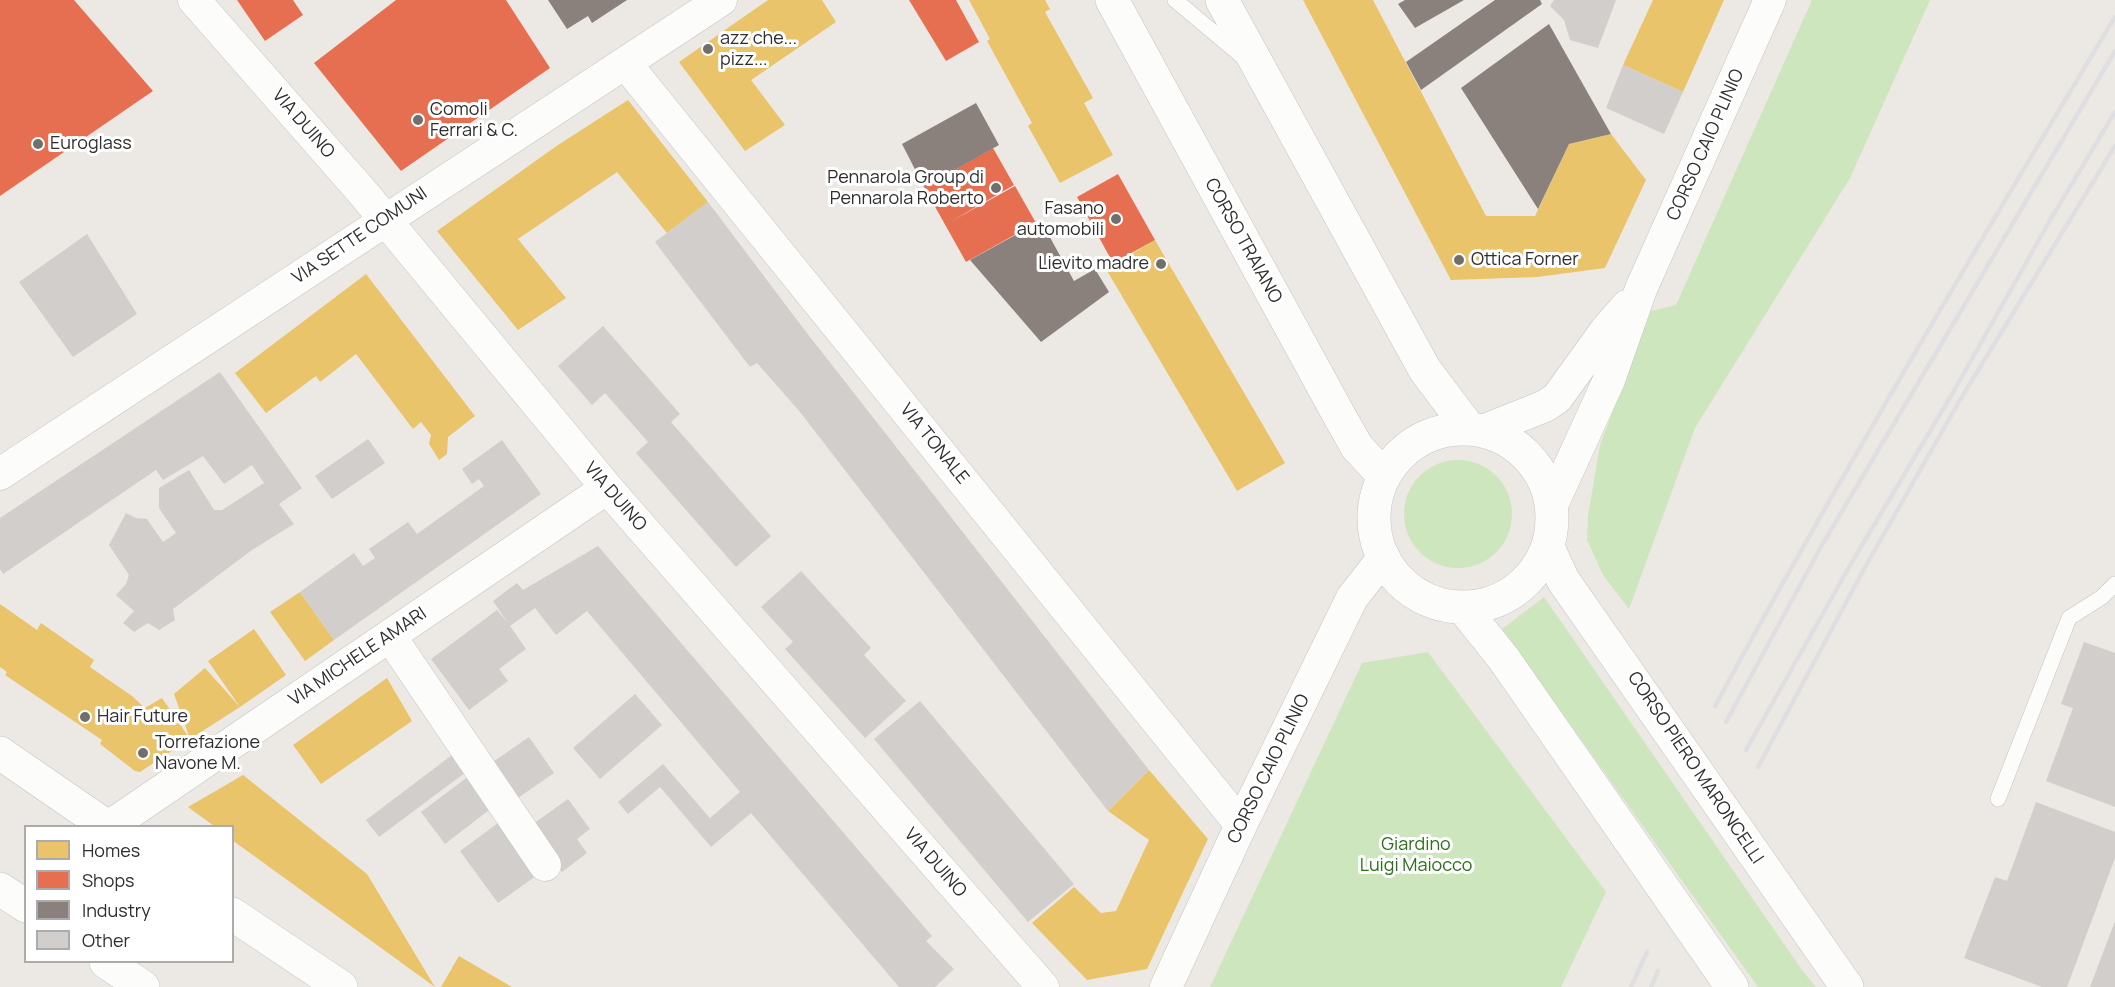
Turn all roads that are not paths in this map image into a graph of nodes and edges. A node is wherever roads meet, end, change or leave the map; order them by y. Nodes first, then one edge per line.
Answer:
1 (194, 0) edge
2 (721, 0) edge
3 (1112, 0) edge
4 (1175, 0) edge
5 (1222, 0) edge
6 (1770, 0) edge
7 (626, 63) junction
8 (1261, 72) junction
9 (384, 219) junction
10 (1641, 289) junction
11 (1476, 429) junction
12 (0, 474) edge
13 (1384, 476) junction
14 (607, 488) junction
15 (1552, 505) junction
16 (1548, 547) junction
17 (1384, 557) junction
18 (2115, 584) edge
19 (1464, 609) junction
20 (390, 636) junction
21 (0, 753) edge
22 (1998, 799) dead end
23 (107, 825) edge
24 (109, 825) edge
25 (1241, 825) junction
26 (545, 865) dead end
27 (0, 889) edge
28 (24, 905) edge
29 (234, 915) edge
30 (107, 963) edge
31 (143, 987) edge
32 (340, 987) edge
33 (1043, 987) edge
34 (1166, 987) edge
35 (1732, 987) edge
36 (1847, 987) edge

1 - 9 street, VIA DUINO
2 - 7 street, VIA SETTE COMUNI
3 - 13 main road, CORSO TRAIANO
4 - 8 lane
5 - 8 main road
6 - 10 street, CORSO CAIO PLINIO
7 - 9 street, VIA SETTE COMUNI
7 - 25 street, VIA TONALE
8 - 11 main road
9 - 12 street, VIA SETTE COMUNI
9 - 14 street, VIA DUINO
10 - 11 street, CORSO CAIO PLINIO
10 - 15 street, CORSO CAIO PLINIO
11 - 13 main road
11 - 15 main road
13 - 17 main road
14 - 20 street, VIA MICHELE AMARI
14 - 33 street, VIA DUINO
15 - 16 main road
16 - 19 main road
16 - 36 main road, CORSO PIERO MARONCELLI
17 - 19 main road
17 - 25 street, CORSO CAIO PLINIO
18 - 22 lane
19 - 35 main road
20 - 24 street, VIA MICHELE AMARI
20 - 26 street
21 - 23 main road
25 - 34 street, CORSO CAIO PLINIO
27 - 28 main road
29 - 32 main road
30 - 31 main road

